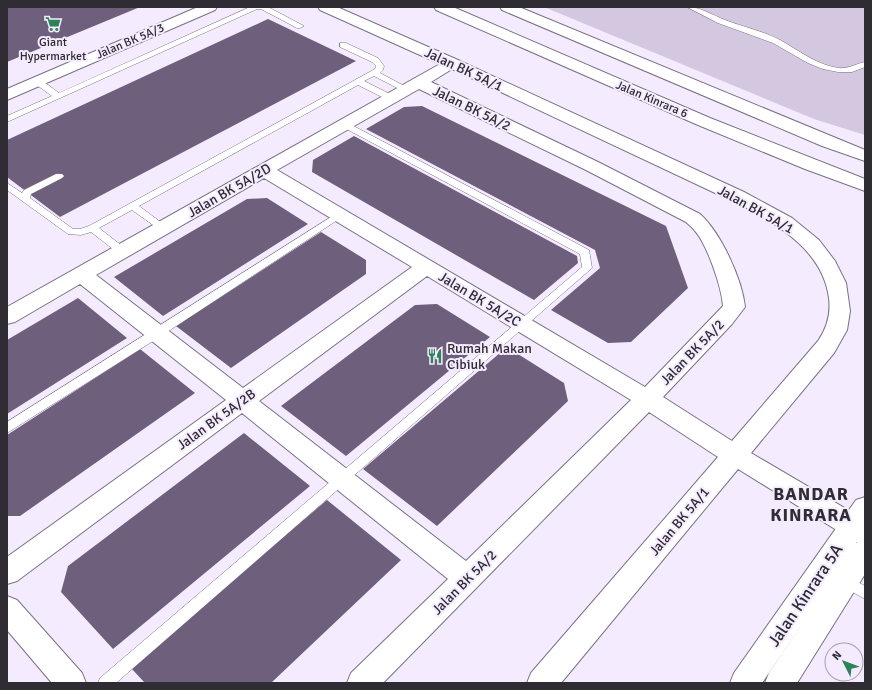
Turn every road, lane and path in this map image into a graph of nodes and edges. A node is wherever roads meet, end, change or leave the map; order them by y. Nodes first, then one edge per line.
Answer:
1 (210, 7) edge
2 (257, 7) edge
3 (325, 7) edge
4 (441, 7) edge
5 (507, 7) edge
6 (691, 7) edge
7 (300, 26) dead end
8 (343, 45) dead end
9 (452, 63) junction
10 (865, 64) edge
11 (374, 73) junction
12 (37, 81) junction
13 (359, 82) junction
14 (405, 90) junction
15 (7, 94) edge
16 (58, 96) junction
17 (7, 119) edge
18 (344, 124) junction
19 (865, 156) edge
20 (264, 170) junction
21 (59, 176) dead end
22 (865, 185) edge
23 (7, 186) edge
24 (25, 199) junction
25 (132, 206) junction
26 (339, 215) junction
27 (92, 228) junction
28 (163, 228) junction
29 (122, 251) junction
30 (426, 267) junction
31 (81, 274) junction
32 (7, 317) edge
33 (523, 325) junction
34 (157, 334) junction
35 (647, 399) junction
36 (242, 400) junction
37 (7, 428) edge
38 (734, 455) junction
39 (342, 479) junction
40 (861, 523) edge
41 (865, 551) edge
42 (7, 572) edge
43 (468, 578) junction
44 (845, 581) edge
45 (7, 609) edge
46 (70, 683) edge
47 (105, 683) edge
48 (362, 683) edge
49 (542, 683) edge
50 (745, 683) edge
51 (780, 683) edge

1 - 12 street, Jalan BK 5A/3
2 - 7 lane
2 - 16 lane
3 - 9 street, Jalan BK 5A/1
4 - 22 street, Jalan Kinrara 6
5 - 19 street
6 - 10 lane
8 - 11 lane
9 - 14 street, Jalan BK 5A/2D
9 - 38 street, Jalan BK 5A/1
11 - 13 lane
11 - 14 lane
12 - 15 street, Jalan BK 5A/3
12 - 16 lane
13 - 14 lane
13 - 25 lane
14 - 18 street, Jalan BK 5A/2D
14 - 35 street, Jalan BK 5A/2
16 - 17 lane
18 - 20 street, Jalan BK 5A/2D
18 - 33 lane
20 - 26 street, Jalan BK 5A/2C
20 - 28 street, Jalan BK 5A/2D
21 - 24 lane
23 - 24 lane
24 - 27 lane
25 - 27 lane
25 - 28 lane
26 - 30 street, Jalan BK 5A/2C
26 - 34 lane
27 - 29 lane
28 - 29 street, Jalan BK 5A/2D
29 - 31 street, Jalan BK 5A/2D
30 - 33 street, Jalan BK 5A/2C
30 - 36 street, Jalan BK 5A/2B
31 - 32 street, Jalan BK 5A/2D
31 - 34 street
33 - 35 street, Jalan BK 5A/2C
33 - 39 lane
34 - 36 street
34 - 37 lane
35 - 38 street, Jalan BK 5A/2C
35 - 43 street, Jalan BK 5A/2
36 - 39 street
36 - 42 street, Jalan BK 5A/2B
38 - 40 street, Jalan BK 5A/2C
38 - 49 street, Jalan BK 5A/1
39 - 43 street
39 - 47 lane
40 - 44 street, Jalan Kinrara 5A
41 - 44 street, Jalan Kinrara 5A
43 - 48 street, Jalan BK 5A/2
44 - 50 street, Jalan Kinrara 5A
44 - 51 street, Jalan Kinrara 5A
45 - 46 street

